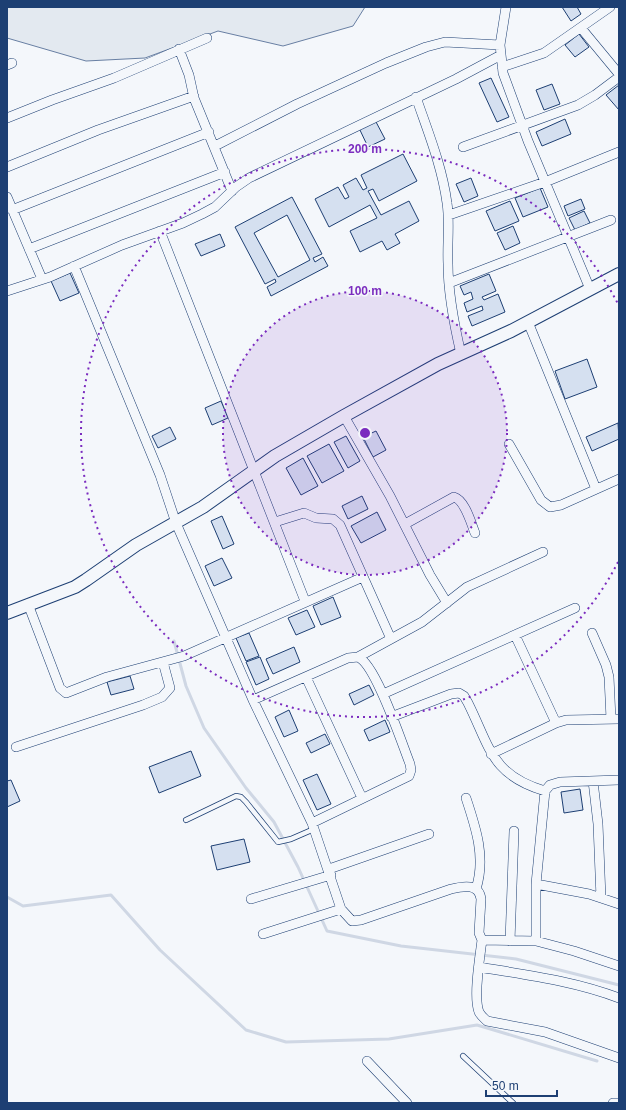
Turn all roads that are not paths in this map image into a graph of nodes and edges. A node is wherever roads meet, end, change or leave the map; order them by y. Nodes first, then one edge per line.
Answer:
1 (506, 7) edge
2 (610, 7) edge
3 (581, 28) junction
4 (206, 38) dead end
5 (179, 50) junction
6 (500, 50) junction
7 (502, 66) junction
8 (619, 74) edge
9 (619, 77) edge
10 (194, 96) junction
11 (416, 97) junction
12 (7, 118) edge
13 (522, 124) junction
14 (209, 132) junction
15 (215, 146) junction
16 (463, 147) dead end
17 (619, 152) edge
18 (7, 167) edge
19 (225, 172) junction
20 (545, 182) junction
21 (232, 191) junction
22 (7, 197) edge
23 (12, 210) junction
24 (449, 215) junction
25 (611, 220) dead end
26 (160, 231) junction
27 (568, 237) junction
28 (29, 249) junction
29 (74, 266) junction
30 (619, 274) edge
31 (42, 279) junction
32 (449, 283) junction
33 (8, 289) edge
34 (590, 290) junction
35 (528, 322) junction
36 (461, 354) junction
37 (344, 416) junction
38 (509, 444) dead end
39 (254, 470) junction
40 (619, 479) edge
41 (596, 489) junction
42 (274, 522) junction
43 (176, 523) junction
44 (405, 524) junction
45 (475, 533) dead end
46 (543, 552) dead end
47 (363, 577) junction
48 (305, 601) junction
49 (447, 603) junction
50 (28, 604) junction
51 (575, 608) dead end
52 (7, 613) edge
53 (592, 633) dead end
54 (515, 634) junction
55 (226, 638) junction
56 (391, 639) junction
57 (358, 657) junction
58 (168, 661) junction
59 (306, 677) junction
60 (383, 694) junction
61 (253, 700) junction
62 (391, 717) junction
63 (615, 719) edge
64 (556, 723) junction
65 (16, 748) dead end
66 (491, 754) junction
67 (619, 780) edge
68 (593, 781) junction
69 (545, 791) junction
70 (362, 798) junction
71 (466, 798) dead end
72 (186, 820) dead end
73 (313, 826) junction
74 (514, 831) dead end
75 (429, 834) dead end
76 (330, 872) junction
77 (536, 884) junction
78 (476, 889) junction
79 (601, 898) junction
80 (251, 899) dead end
81 (619, 904) edge
82 (341, 909) junction
83 (263, 934) dead end
84 (482, 940) junction
85 (510, 941) junction
86 (536, 941) junction
87 (480, 965) junction
88 (619, 966) edge
89 (619, 998) edge
90 (463, 1056) dead end
91 (619, 1058) edge
92 (367, 1061) dead end
93 (619, 1102) edge
94 (407, 1103) edge
95 (513, 1103) edge
96 (613, 1103) edge

1 - 6 street
2 - 3 street
3 - 7 street
3 - 8 street
4 - 5 street
5 - 10 street
5 - 12 street
6 - 7 street
6 - 11 street
6 - 15 street
7 - 13 street
9 - 13 street
10 - 14 street
10 - 18 street
11 - 21 street
11 - 24 street
13 - 16 street
13 - 20 street
14 - 15 street
14 - 23 street
15 - 19 street
17 - 20 street
19 - 21 street
19 - 28 street
20 - 24 street
20 - 27 street
21 - 26 street
22 - 23 street
23 - 28 street
24 - 32 street
25 - 27 street
26 - 29 street
26 - 39 street
27 - 32 street
27 - 34 street
28 - 31 street
29 - 31 street
29 - 43 street
30 - 34 street
31 - 33 street
32 - 36 street
34 - 35 street
35 - 36 street
35 - 41 street
36 - 37 street
37 - 39 street
37 - 44 street
38 - 41 street
39 - 42 street
39 - 43 street
40 - 41 street
42 - 47 street
42 - 48 street
43 - 50 street
43 - 55 street
44 - 45 street
44 - 49 street
46 - 49 street
47 - 48 street
47 - 56 street
48 - 55 street
49 - 56 street
50 - 52 street
50 - 58 street
51 - 54 street
53 - 63 street
54 - 60 street
54 - 64 street
55 - 58 street
55 - 61 street
56 - 57 street
57 - 59 street
57 - 60 street
58 - 65 street
59 - 61 street
59 - 70 street
60 - 62 street
61 - 73 street
62 - 66 street
62 - 70 street
63 - 64 street
64 - 66 street
66 - 69 street
67 - 68 street
68 - 69 street
68 - 79 street
69 - 77 street
70 - 73 street
71 - 78 street
72 - 73 lane
73 - 76 street
74 - 85 street
75 - 76 street
76 - 80 street
76 - 82 street
77 - 79 street
77 - 86 street
78 - 82 street
78 - 84 street
79 - 81 street
82 - 83 street
84 - 85 street
84 - 87 street
85 - 86 street
86 - 88 street
87 - 89 street
87 - 91 street
90 - 95 lane
92 - 94 street
93 - 96 street

